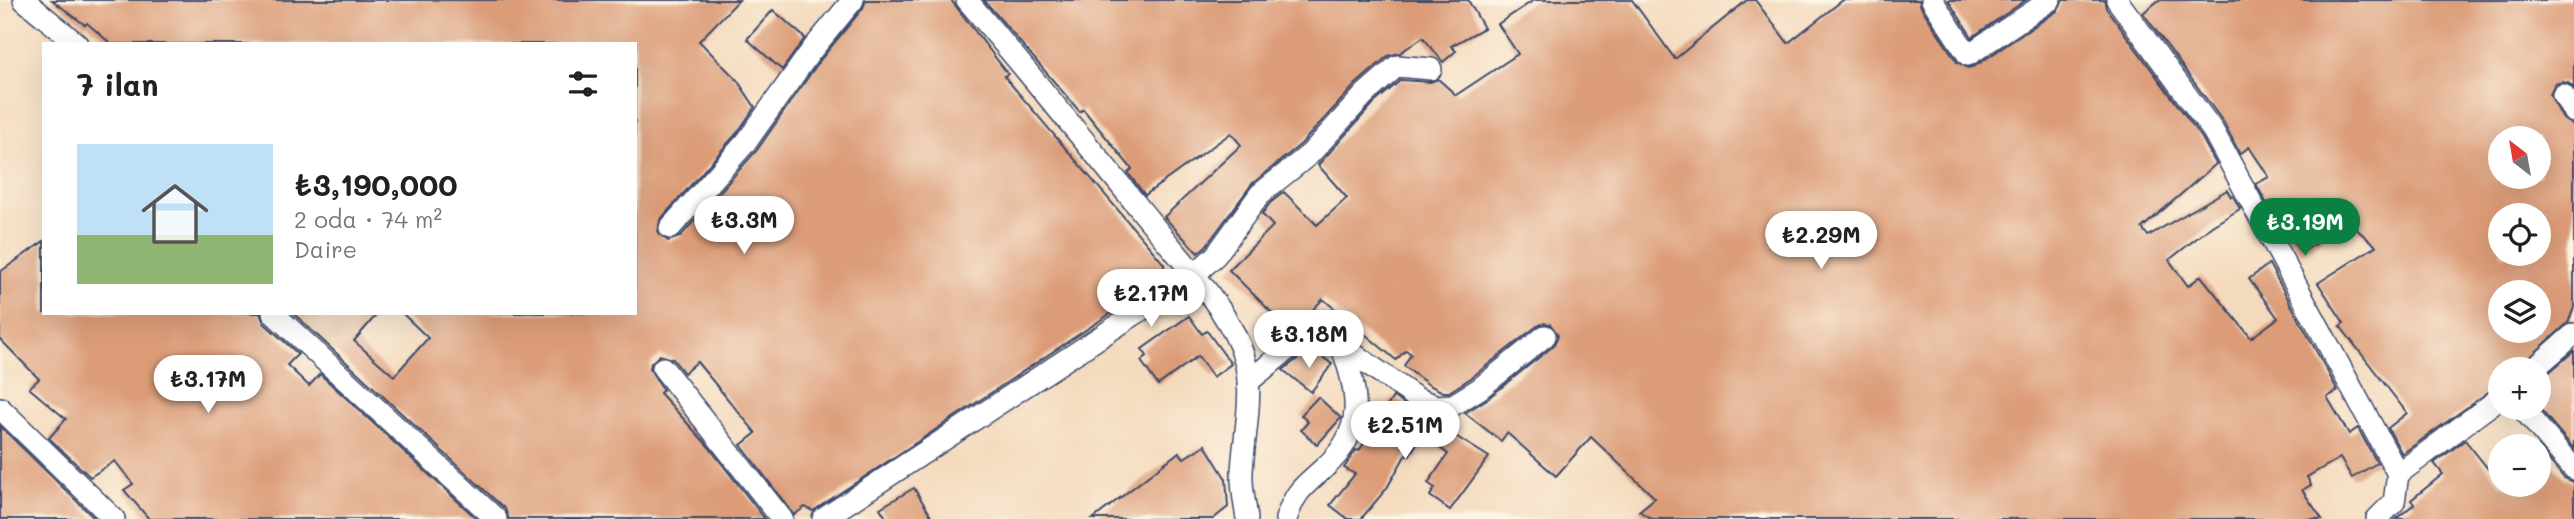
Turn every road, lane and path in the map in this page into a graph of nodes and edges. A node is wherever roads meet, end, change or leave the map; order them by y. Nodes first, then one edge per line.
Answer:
1 (24, 0) edge
2 (852, 0) edge
3 (967, 0) edge
4 (1932, 0) edge
5 (2050, 0) edge
6 (2117, 0) edge
7 (75, 42) edge
8 (1431, 68) dead end
9 (670, 228) dead end
10 (1193, 276) junction
11 (274, 315) edge
12 (2574, 334) edge
13 (1545, 336) dead end
14 (1341, 345) junction
15 (2548, 357) edge
16 (663, 368) dead end
17 (1248, 382) junction
18 (2488, 407) edge
19 (0, 408) edge
20 (2532, 420) edge
21 (2574, 469) edge
22 (2398, 474) junction
23 (114, 519) edge
24 (496, 519) edge
25 (782, 519) edge
26 (824, 519) edge
27 (1247, 519) edge
28 (1286, 519) edge
29 (2377, 519) edge

1 - 7 street
2 - 9 street
3 - 10 street
4 - 5 street
6 - 22 street
8 - 10 street
10 - 17 street
10 - 26 street
11 - 24 street
12 - 15 street
13 - 14 street
14 - 17 street
14 - 28 street
16 - 25 street
17 - 27 street
18 - 22 street
19 - 23 street
20 - 21 street
22 - 29 street

